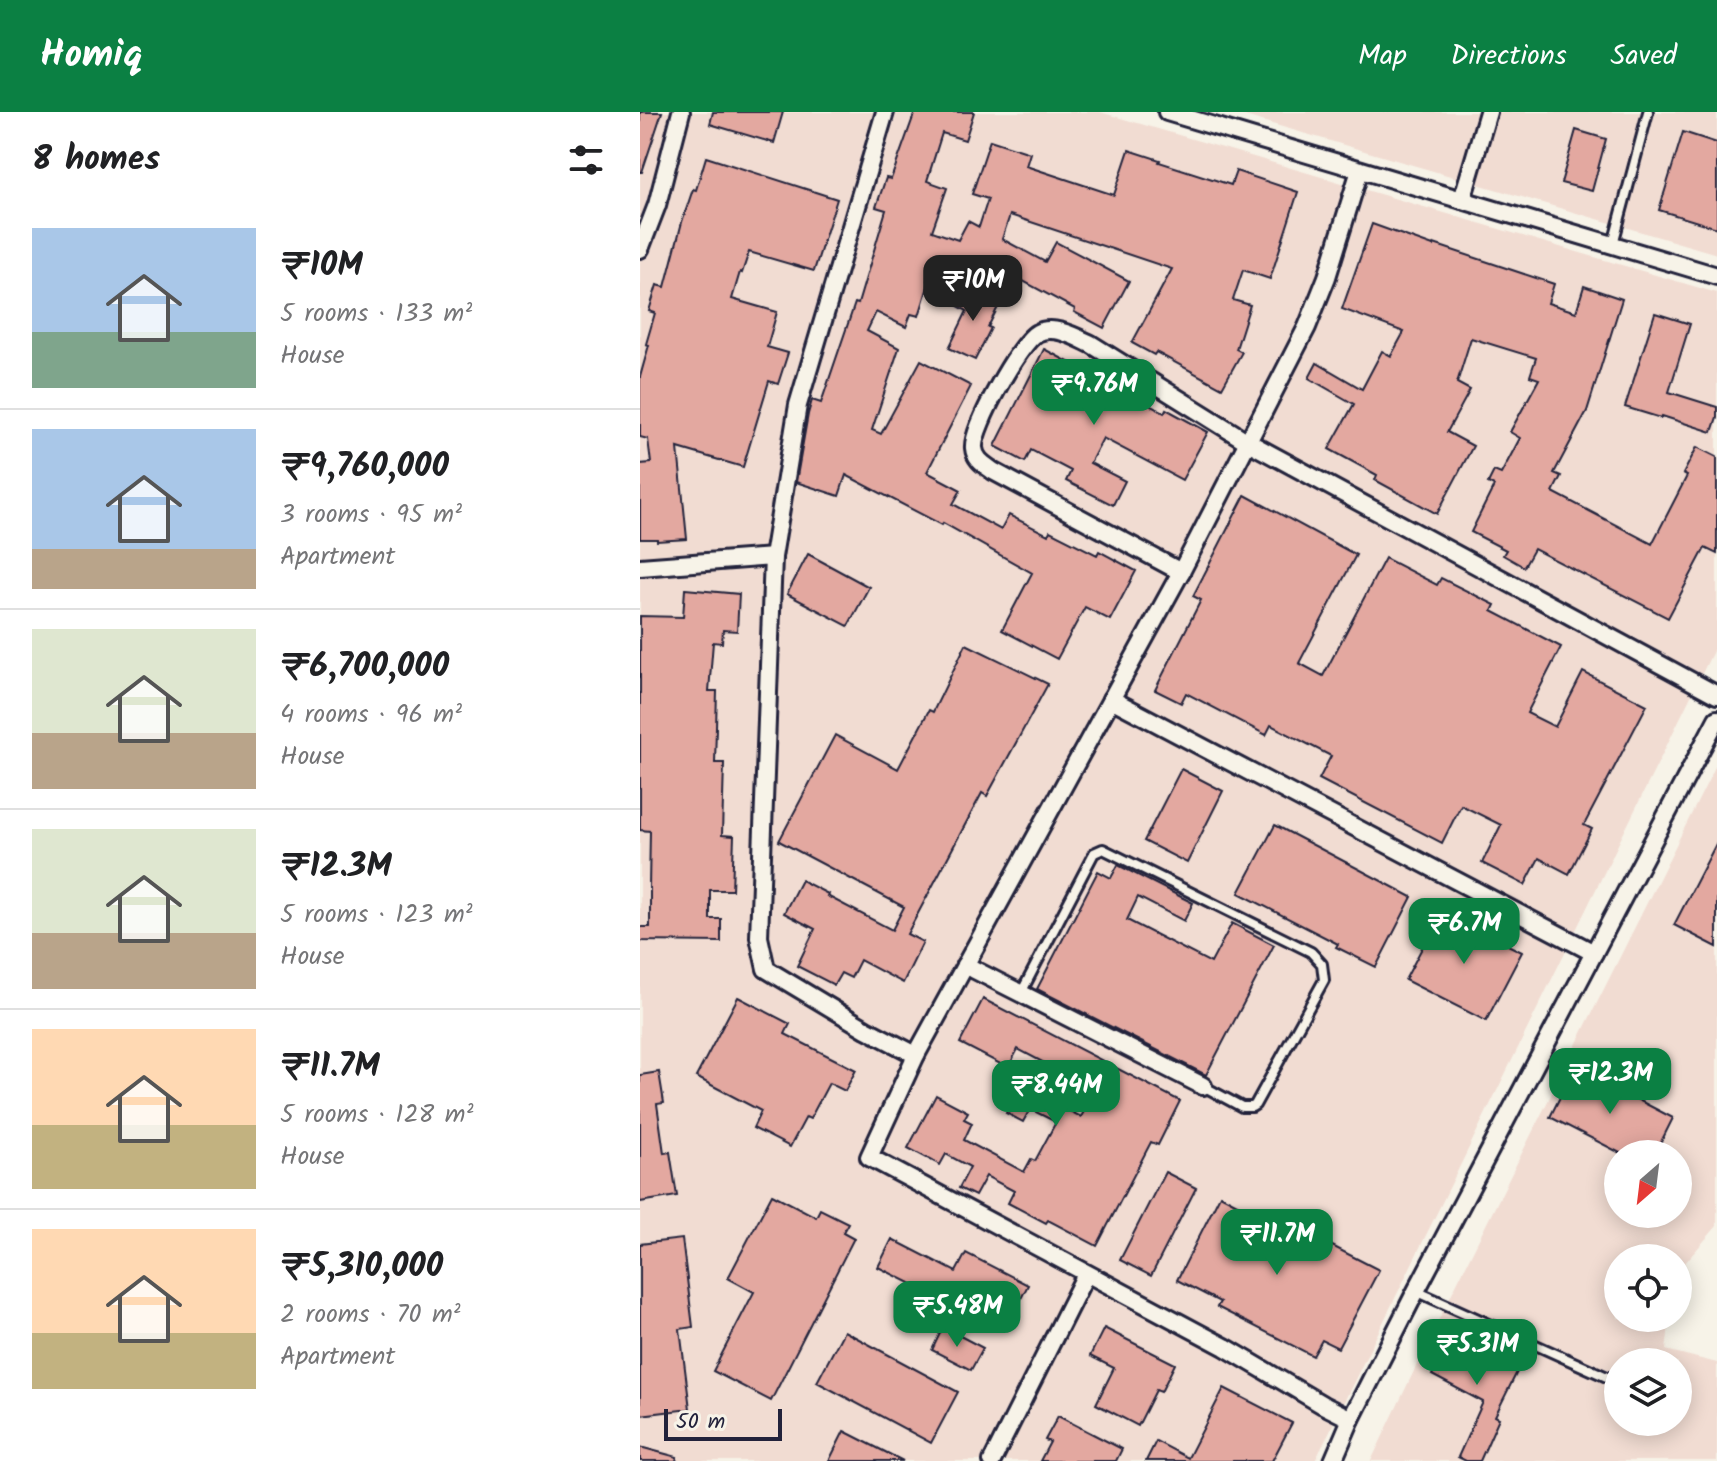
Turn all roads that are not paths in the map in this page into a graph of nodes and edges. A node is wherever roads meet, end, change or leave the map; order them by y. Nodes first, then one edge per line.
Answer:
1 (681, 112) edge
2 (885, 112) edge
3 (1167, 112) edge
4 (1488, 112) edge
5 (1648, 112) edge
6 (1360, 170) junction
7 (1462, 200) junction
8 (1613, 245) junction
9 (640, 249) edge
10 (1717, 276) edge
11 (1248, 442) junction
12 (773, 557) junction
13 (640, 567) edge
14 (1181, 572) junction
15 (1717, 695) edge
16 (1111, 699) junction
17 (1717, 719) edge
18 (1594, 953) junction
19 (965, 965) junction
20 (1021, 993) junction
21 (916, 1055) junction
22 (1203, 1086) joint
23 (1086, 1274) junction
24 (1416, 1291) junction
25 (1604, 1376) edge
26 (1351, 1419) junction
27 (992, 1461) edge
28 (1333, 1461) edge

1 - 9 street
2 - 12 street
3 - 6 street
4 - 7 street
5 - 8 lane
6 - 7 street
6 - 11 street
7 - 8 street
8 - 10 street
11 - 14 street
11 - 14 street
11 - 15 street
12 - 13 street
12 - 21 street
14 - 16 street
16 - 18 street
16 - 19 street
17 - 18 street
18 - 24 street
19 - 20 street
19 - 21 street
20 - 22 street
20 - 22 lane
21 - 23 street
23 - 26 street
23 - 27 street
24 - 25 lane
24 - 26 street
26 - 28 street

